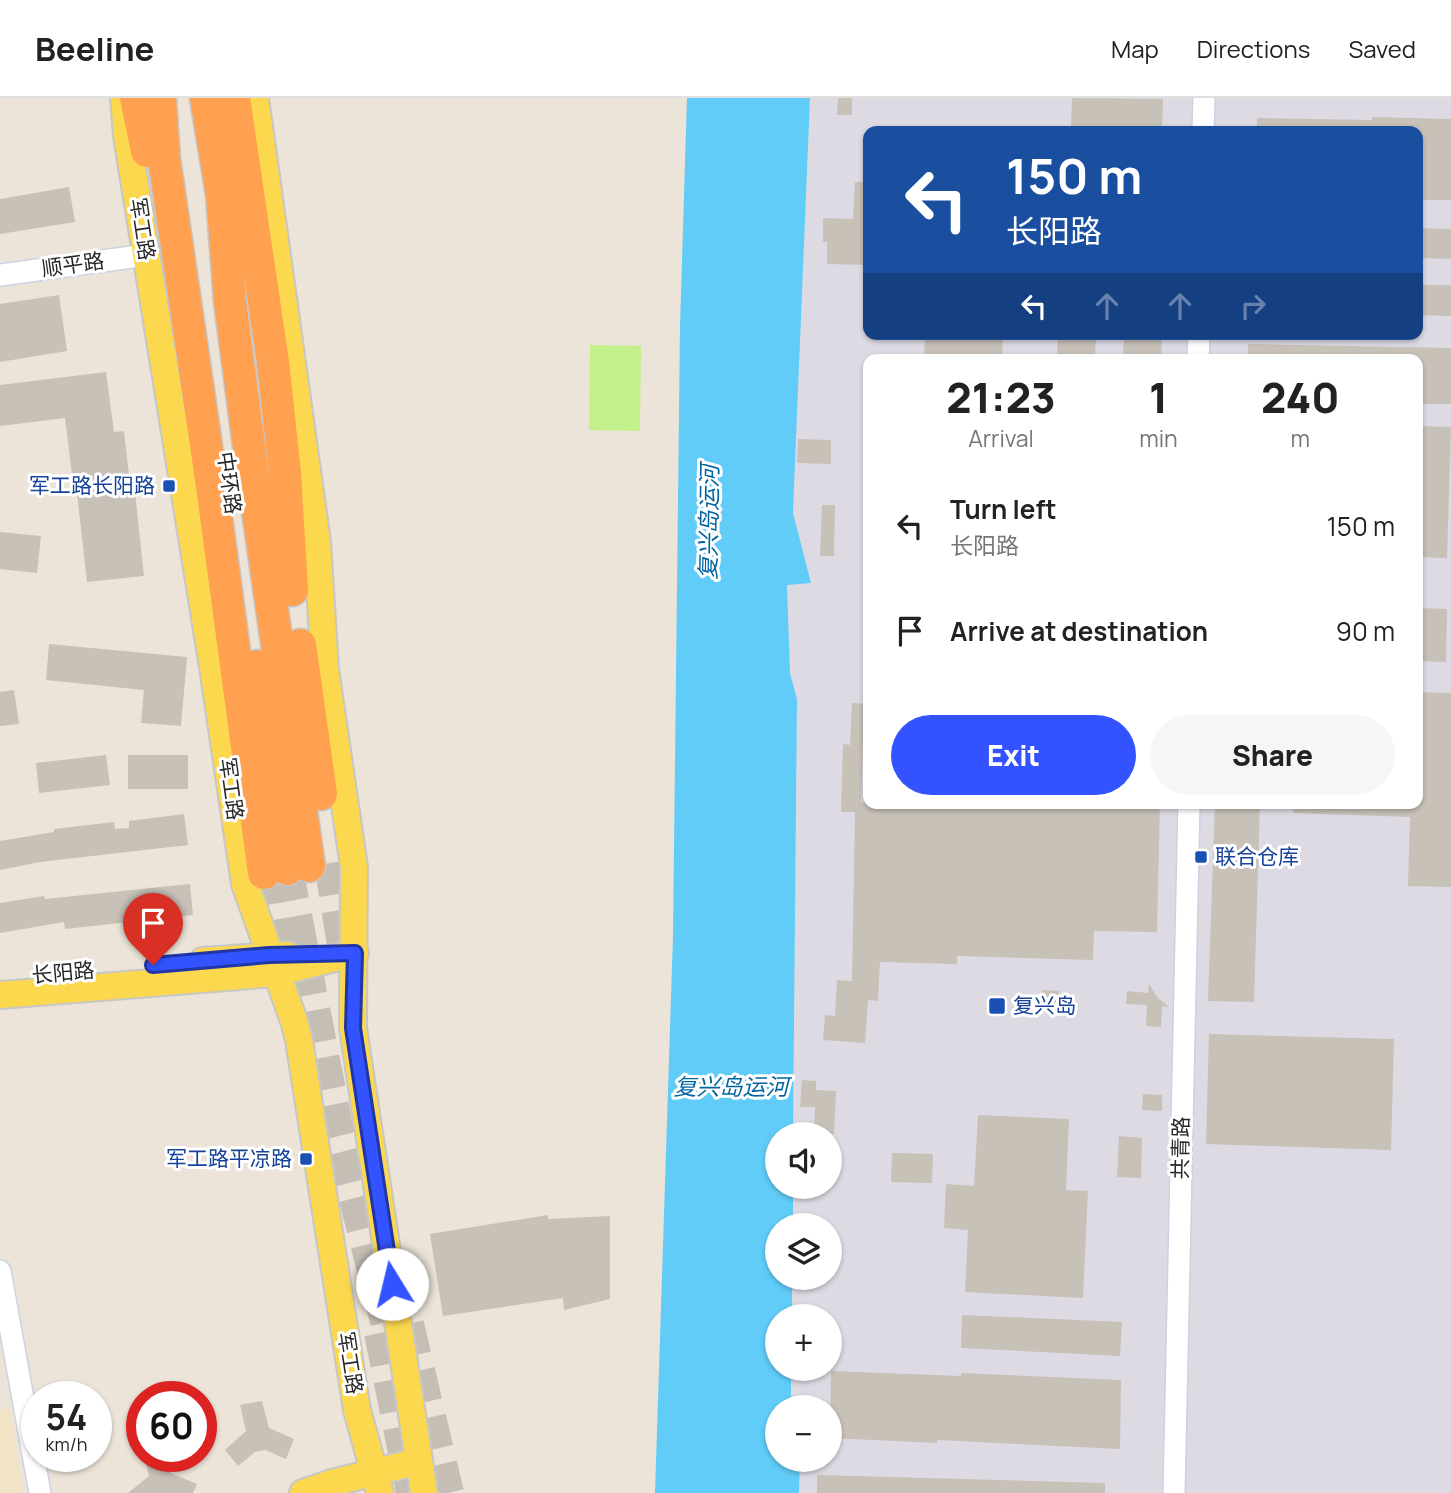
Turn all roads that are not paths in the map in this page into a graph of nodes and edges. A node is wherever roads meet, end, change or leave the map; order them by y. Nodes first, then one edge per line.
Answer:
1 (124, 98) edge
2 (136, 98) edge
3 (160, 98) edge
4 (168, 98) edge
5 (206, 98) edge
6 (234, 98) edge
7 (255, 98) edge
8 (1204, 98) edge
9 (1203, 126) edge
10 (222, 195) junction
11 (146, 255) junction
12 (0, 275) edge
13 (211, 479) junction
14 (292, 590) junction
15 (1189, 809) edge
16 (298, 868) junction
17 (355, 953) junction
18 (273, 964) junction
19 (0, 978) edge
20 (0, 995) edge
21 (0, 1271) edge
22 (419, 1461) junction
23 (377, 1482) edge
24 (40, 1493) edge
25 (303, 1493) edge
26 (424, 1493) edge
27 (1174, 1493) edge

1 - 11 main road, 军工路
2 - 13 highway
3 - 13 highway
4 - 16 highway, 中环路
5 - 10 highway, 中环路
6 - 14 highway
7 - 17 main road
8 - 9 street
10 - 14 highway
10 - 16 highway, 中环路
11 - 12 street, 顺平路
11 - 18 main road, 军工路
13 - 16 highway
14 - 16 highway
15 - 27 street, 共青路
17 - 18 main road, 长阳路
17 - 22 main road
18 - 19 main road, 长阳路
18 - 20 main road, 长阳路
18 - 23 main road, 军工路
21 - 24 street
22 - 23 main road
22 - 26 main road
23 - 25 main road

